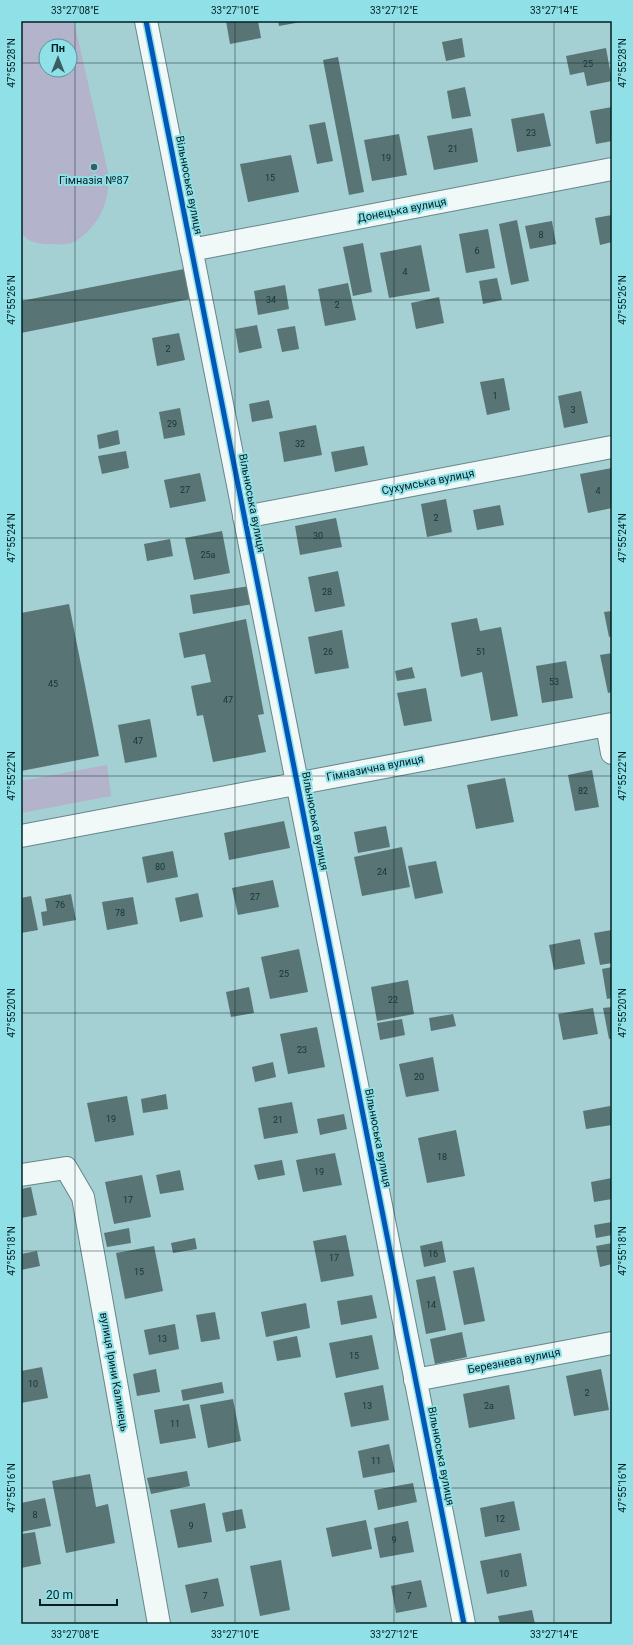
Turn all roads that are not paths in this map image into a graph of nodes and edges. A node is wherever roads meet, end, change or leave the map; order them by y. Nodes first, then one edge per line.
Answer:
1 (146, 21) edge
2 (612, 169) edge
3 (192, 250) junction
4 (612, 446) edge
5 (244, 517) junction
6 (609, 724) edge
7 (612, 753) edge
8 (297, 783) junction
9 (21, 836) edge
10 (21, 1175) edge
11 (612, 1343) edge
12 (415, 1380) junction
13 (159, 1624) edge
14 (464, 1624) edge

1 - 3 street, Вільнюська вулиця
2 - 3 street, Донецька вулиця
3 - 5 street, Вільнюська вулиця
4 - 5 street, Сухумська вулиця
5 - 8 street, Вільнюська вулиця
6 - 7 street
6 - 8 street, Гімназична вулиця
8 - 9 street, Гімназична вулиця
8 - 12 street, Вільнюська вулиця
10 - 13 street, вулиця Ірини Калинець
11 - 12 street, Березнева вулиця
12 - 14 street, Вільнюська вулиця

